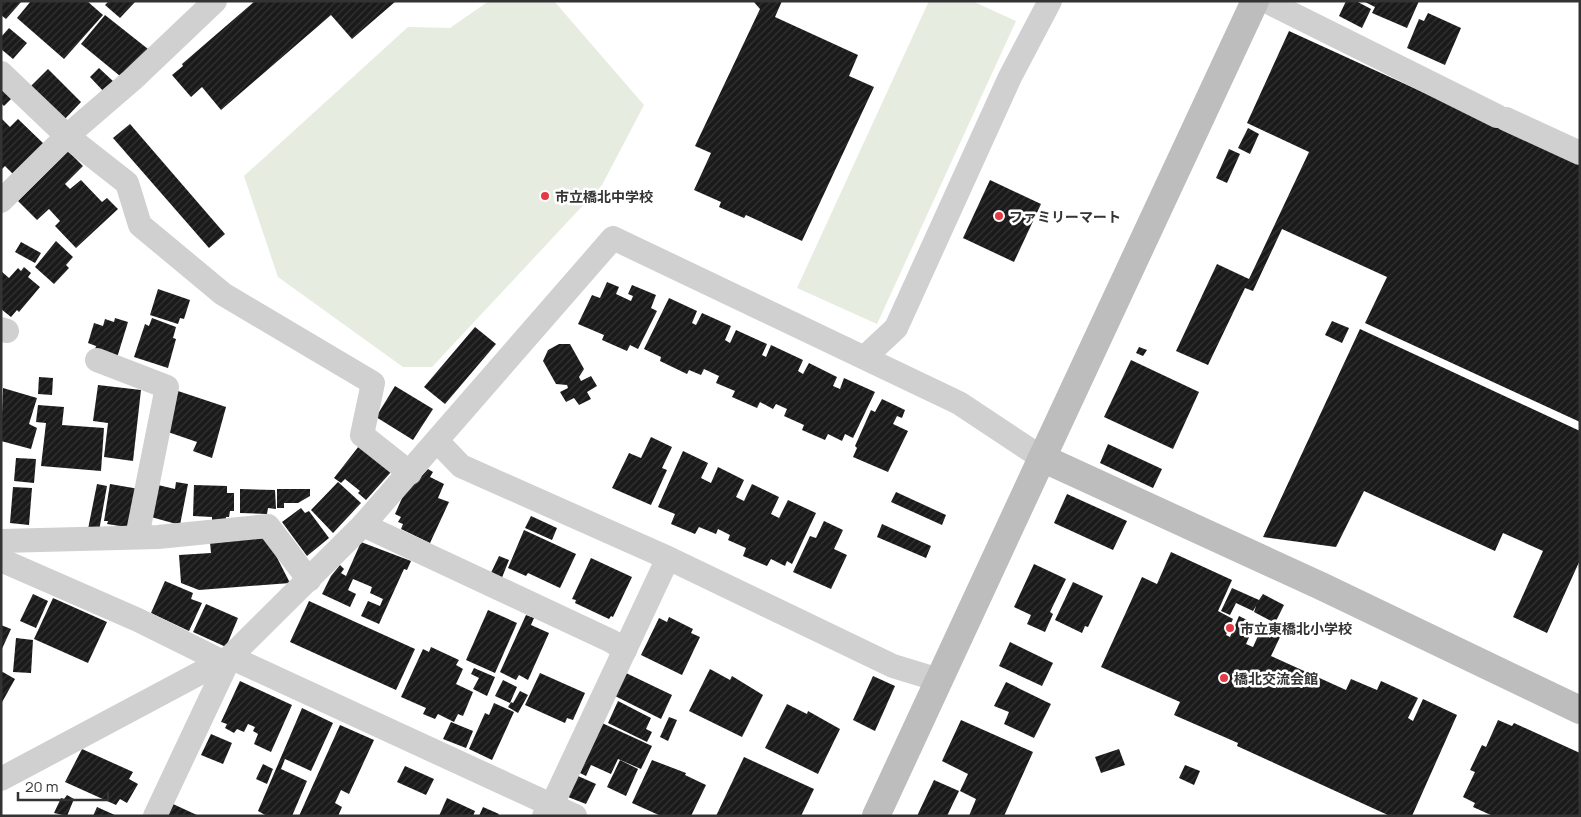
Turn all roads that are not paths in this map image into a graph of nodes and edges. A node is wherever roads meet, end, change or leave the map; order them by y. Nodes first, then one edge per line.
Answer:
1 (215, 1) edge
2 (1050, 1) edge
3 (1255, 1) edge
4 (1266, 1) edge
5 (1, 73) edge
6 (66, 136) junction
7 (1580, 153) edge
8 (1, 201) edge
9 (865, 357) junction
10 (97, 360) dead end
11 (437, 442) junction
12 (1042, 458) junction
13 (410, 473) junction
14 (363, 524) junction
15 (137, 537) junction
16 (1, 541) edge
17 (668, 558) junction
18 (1, 560) edge
19 (309, 580) junction
20 (625, 650) junction
21 (227, 659) junction
22 (939, 680) junction
23 (1580, 710) edge
24 (8, 769) edge
25 (548, 811) edge
26 (156, 816) edge
27 (574, 816) edge
28 (876, 816) edge

1 - 6 street
2 - 9 street
3 - 12 street
4 - 7 street
5 - 6 street
6 - 8 street
6 - 13 street
9 - 11 street
9 - 12 street
10 - 15 street
11 - 13 street
11 - 17 street
12 - 22 street
12 - 23 street
13 - 14 street
14 - 19 street
14 - 20 street
15 - 16 street
15 - 19 street
17 - 20 street
17 - 22 street
18 - 21 street
19 - 21 street
20 - 25 street
21 - 24 street
21 - 25 street
21 - 26 street
22 - 28 street
25 - 27 street

